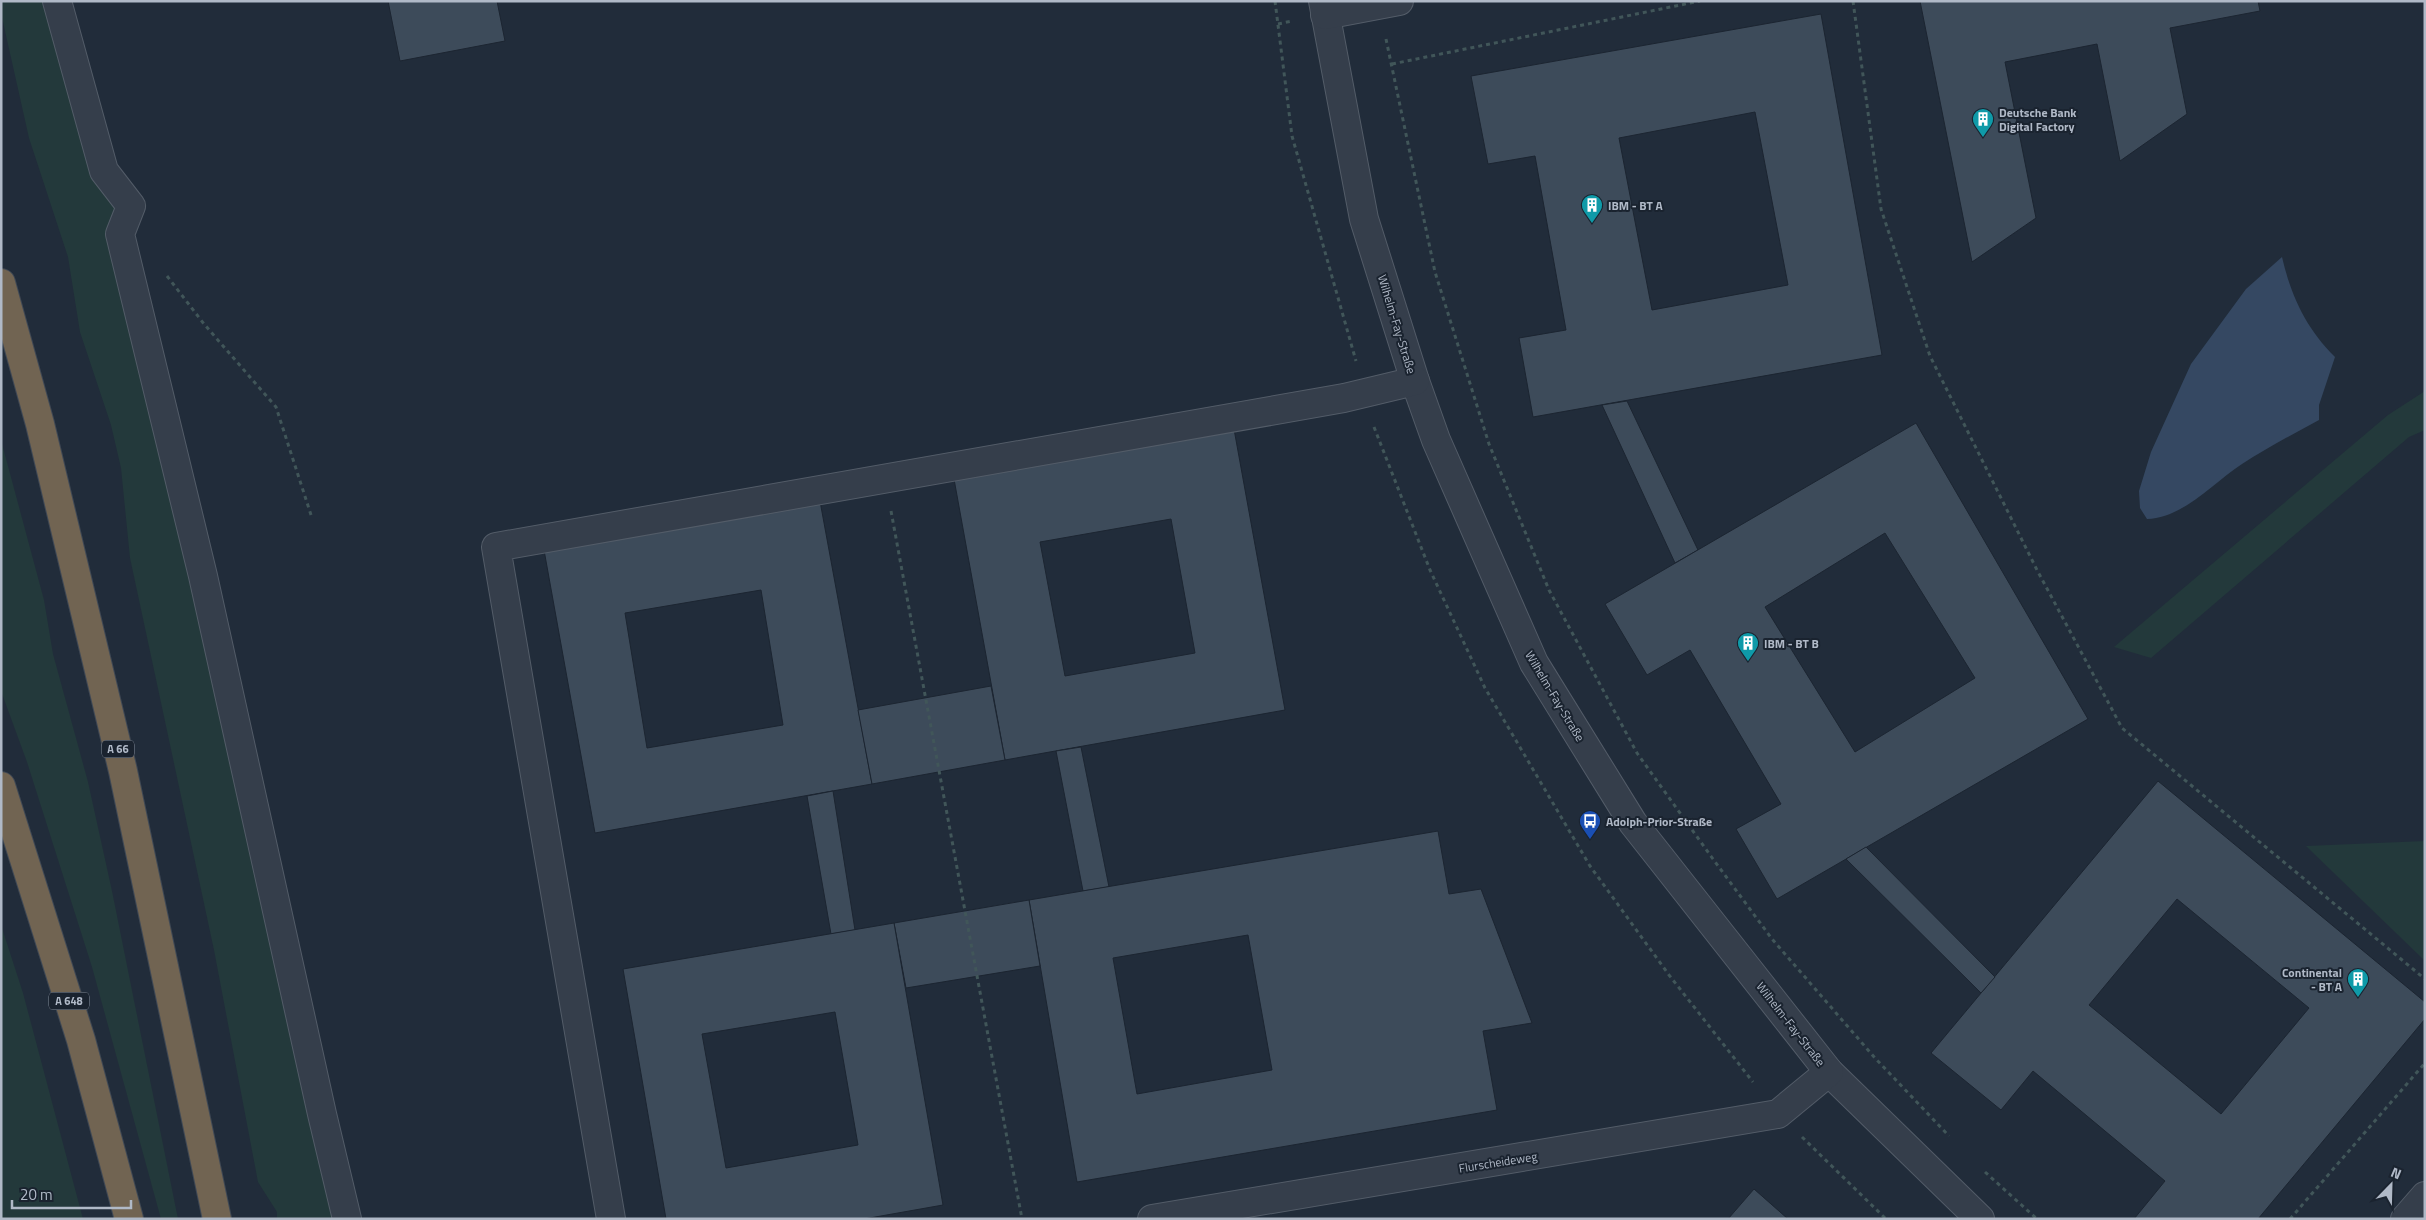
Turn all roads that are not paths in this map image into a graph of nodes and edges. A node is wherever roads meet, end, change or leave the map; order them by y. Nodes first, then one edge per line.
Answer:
1 (57, 1) edge
2 (1387, 3) edge
3 (1324, 8) edge
4 (1, 283) edge
5 (1415, 381) junction
6 (1, 786) edge
7 (1829, 1072) junction
8 (2425, 1196) edge
9 (1233, 1212) edge
10 (129, 1219) edge
11 (217, 1219) edge
12 (347, 1219) edge
13 (611, 1219) edge
14 (1152, 1219) edge
15 (1980, 1219) edge
16 (2405, 1219) edge

1 - 12 street
2 - 3 street
3 - 5 street, Wilhelm-Fay-Straße
4 - 11 highway, A 66
5 - 7 street, Wilhelm-Fay-Straße
5 - 13 street
6 - 10 highway, A 648
7 - 9 street, Flurscheideweg
7 - 15 street, Wilhelm-Fay-Straße
8 - 16 street
9 - 14 street, Flurscheideweg

